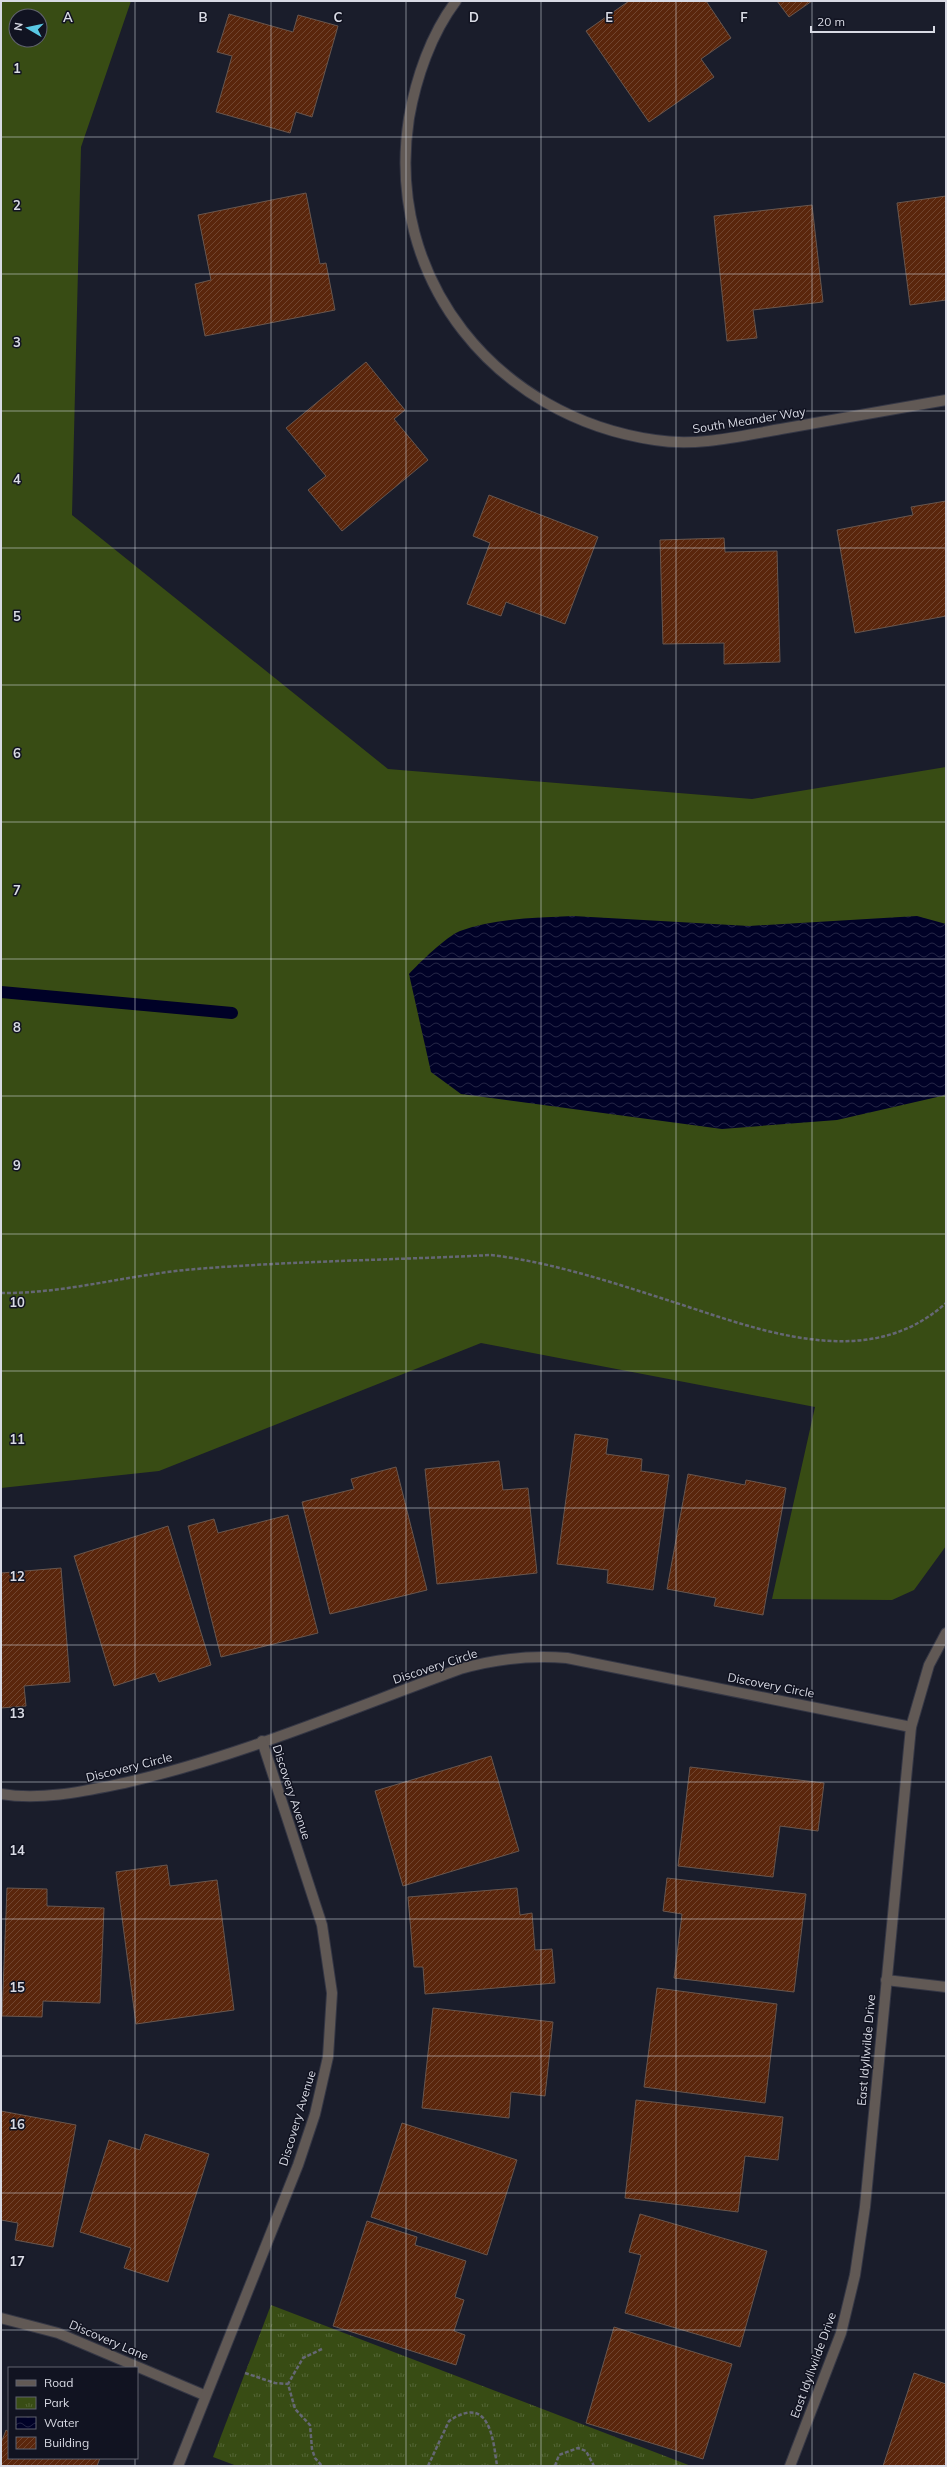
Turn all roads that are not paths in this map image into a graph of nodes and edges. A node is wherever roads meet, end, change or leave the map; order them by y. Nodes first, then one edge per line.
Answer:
1 (456, 1) edge
2 (946, 400) edge
3 (946, 1633) edge
4 (910, 1727) junction
5 (262, 1741) junction
6 (1, 1794) edge
7 (886, 1980) junction
8 (946, 1988) edge
9 (1, 2318) edge
10 (137, 2367) edge
11 (138, 2368) edge
12 (204, 2396) junction
13 (178, 2466) edge
14 (790, 2466) edge

1 - 2 street, South Meander Way
3 - 4 street, East Idyllwilde Drive
4 - 5 street, Discovery Circle
4 - 7 street, East Idyllwilde Drive
5 - 6 street, Discovery Circle
5 - 12 street, Discovery Avenue
7 - 8 street
7 - 14 street, East Idyllwilde Drive
9 - 10 street, Discovery Lane
11 - 12 street, Discovery Lane
12 - 13 street, Discovery Avenue

